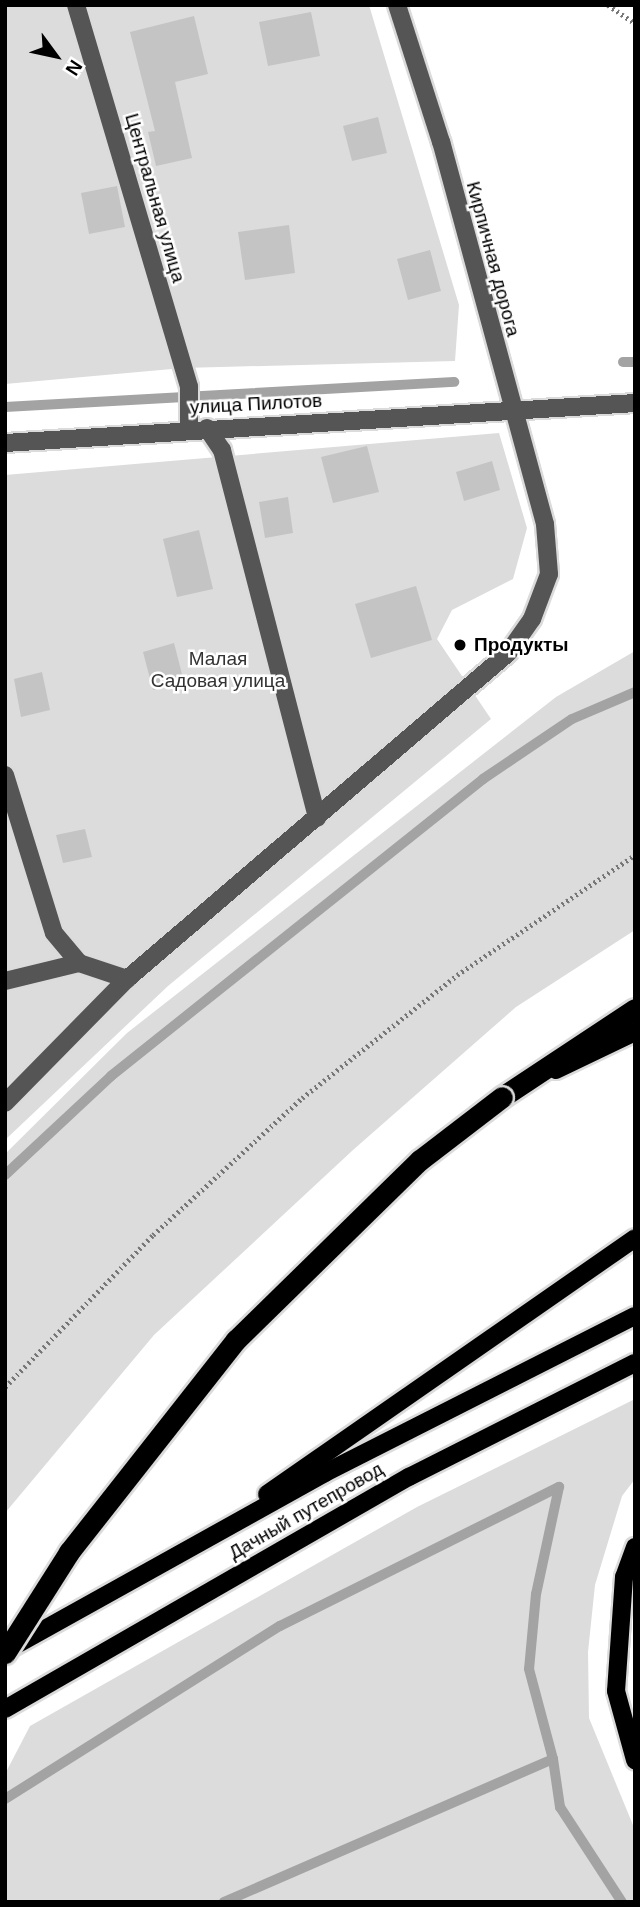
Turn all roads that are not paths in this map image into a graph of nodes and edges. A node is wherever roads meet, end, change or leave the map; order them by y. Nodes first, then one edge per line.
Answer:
1 (76, 5) edge
2 (397, 5) edge
3 (635, 403) edge
4 (510, 410) junction
5 (198, 428) junction
6 (5, 443) edge
7 (5, 775) edge
8 (317, 818) junction
9 (79, 963) junction
10 (127, 978) junction
11 (5, 981) edge
12 (635, 1009) edge
13 (635, 1032) edge
14 (502, 1097) junction
15 (5, 1103) edge
16 (635, 1238) edge
17 (635, 1317) edge
18 (635, 1363) edge
19 (635, 1547) edge
20 (175, 1558) junction
21 (5, 1652) edge
22 (5, 1709) edge
23 (635, 1760) edge

1 - 5 street, Центральная улица
2 - 4 street, Кирпичная дорога
3 - 4 street, улица Пилотов
4 - 5 street, улица Пилотов
4 - 8 street, Кирпичная дорога
5 - 6 street, улица Пилотов
5 - 8 street
7 - 9 street
8 - 10 street, Кирпичная дорога
9 - 10 street
9 - 11 street
10 - 15 street, Кирпичная дорога
12 - 14 highway
13 - 14 main road
14 - 21 highway, bridge
16 - 20 main road
17 - 20 main road, Дачный путепровод
18 - 22 main road, Дачный путепровод
19 - 23 main road
20 - 21 main road, Дачный путепровод

